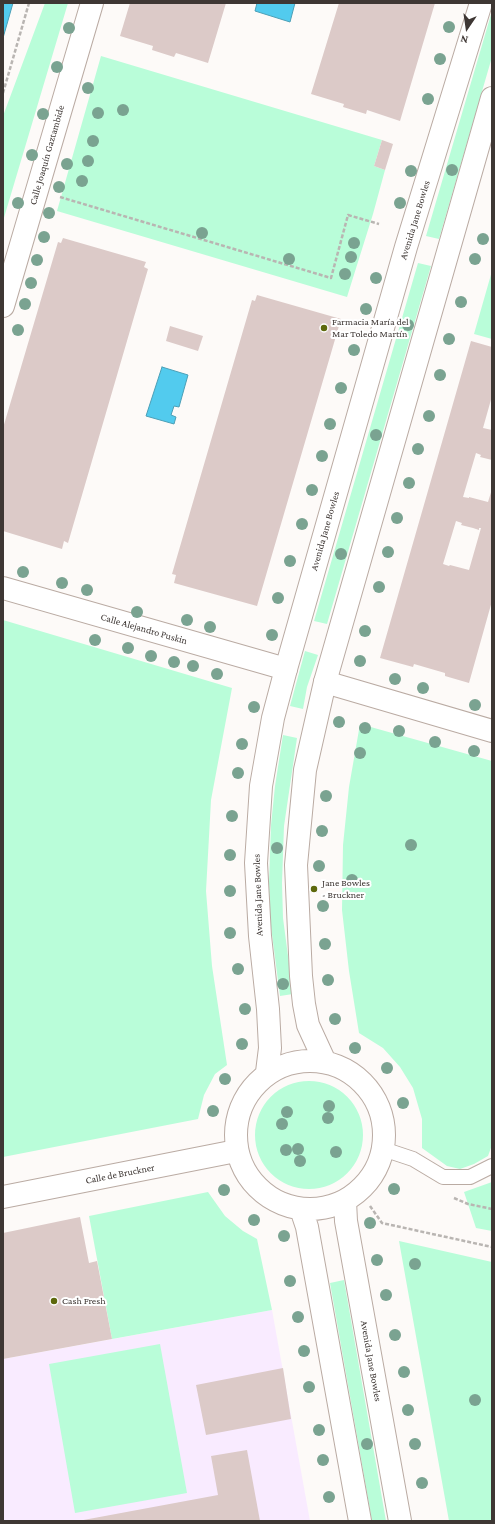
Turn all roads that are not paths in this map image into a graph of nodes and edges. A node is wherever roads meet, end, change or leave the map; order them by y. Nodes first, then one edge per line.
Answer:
1 (92, 3) edge
2 (481, 3) edge
3 (492, 98) edge
4 (3, 306) edge
5 (3, 588) edge
6 (286, 669) junction
7 (325, 682) junction
8 (492, 731) edge
9 (325, 1062) junction
10 (267, 1072) junction
11 (383, 1149) junction
12 (236, 1151) junction
13 (492, 1166) edge
14 (3, 1196) edge
15 (352, 1196) junction
16 (301, 1209) junction
17 (360, 1521) edge
18 (400, 1521) edge

1 - 4 main road, Calle Joaquín Gaztambide
2 - 6 main road, Avenida Jane Bowles
3 - 7 main road
5 - 6 main road, Calle Alejandro Puskin
6 - 10 main road, Avenida Jane Bowles
7 - 8 main road
7 - 9 main road
9 - 10 main road
9 - 11 main road
10 - 12 main road
11 - 13 lane
11 - 15 main road
12 - 14 main road, Calle de Bruckner
12 - 16 main road
15 - 16 main road
15 - 18 main road, Avenida Jane Bowles
16 - 17 main road

